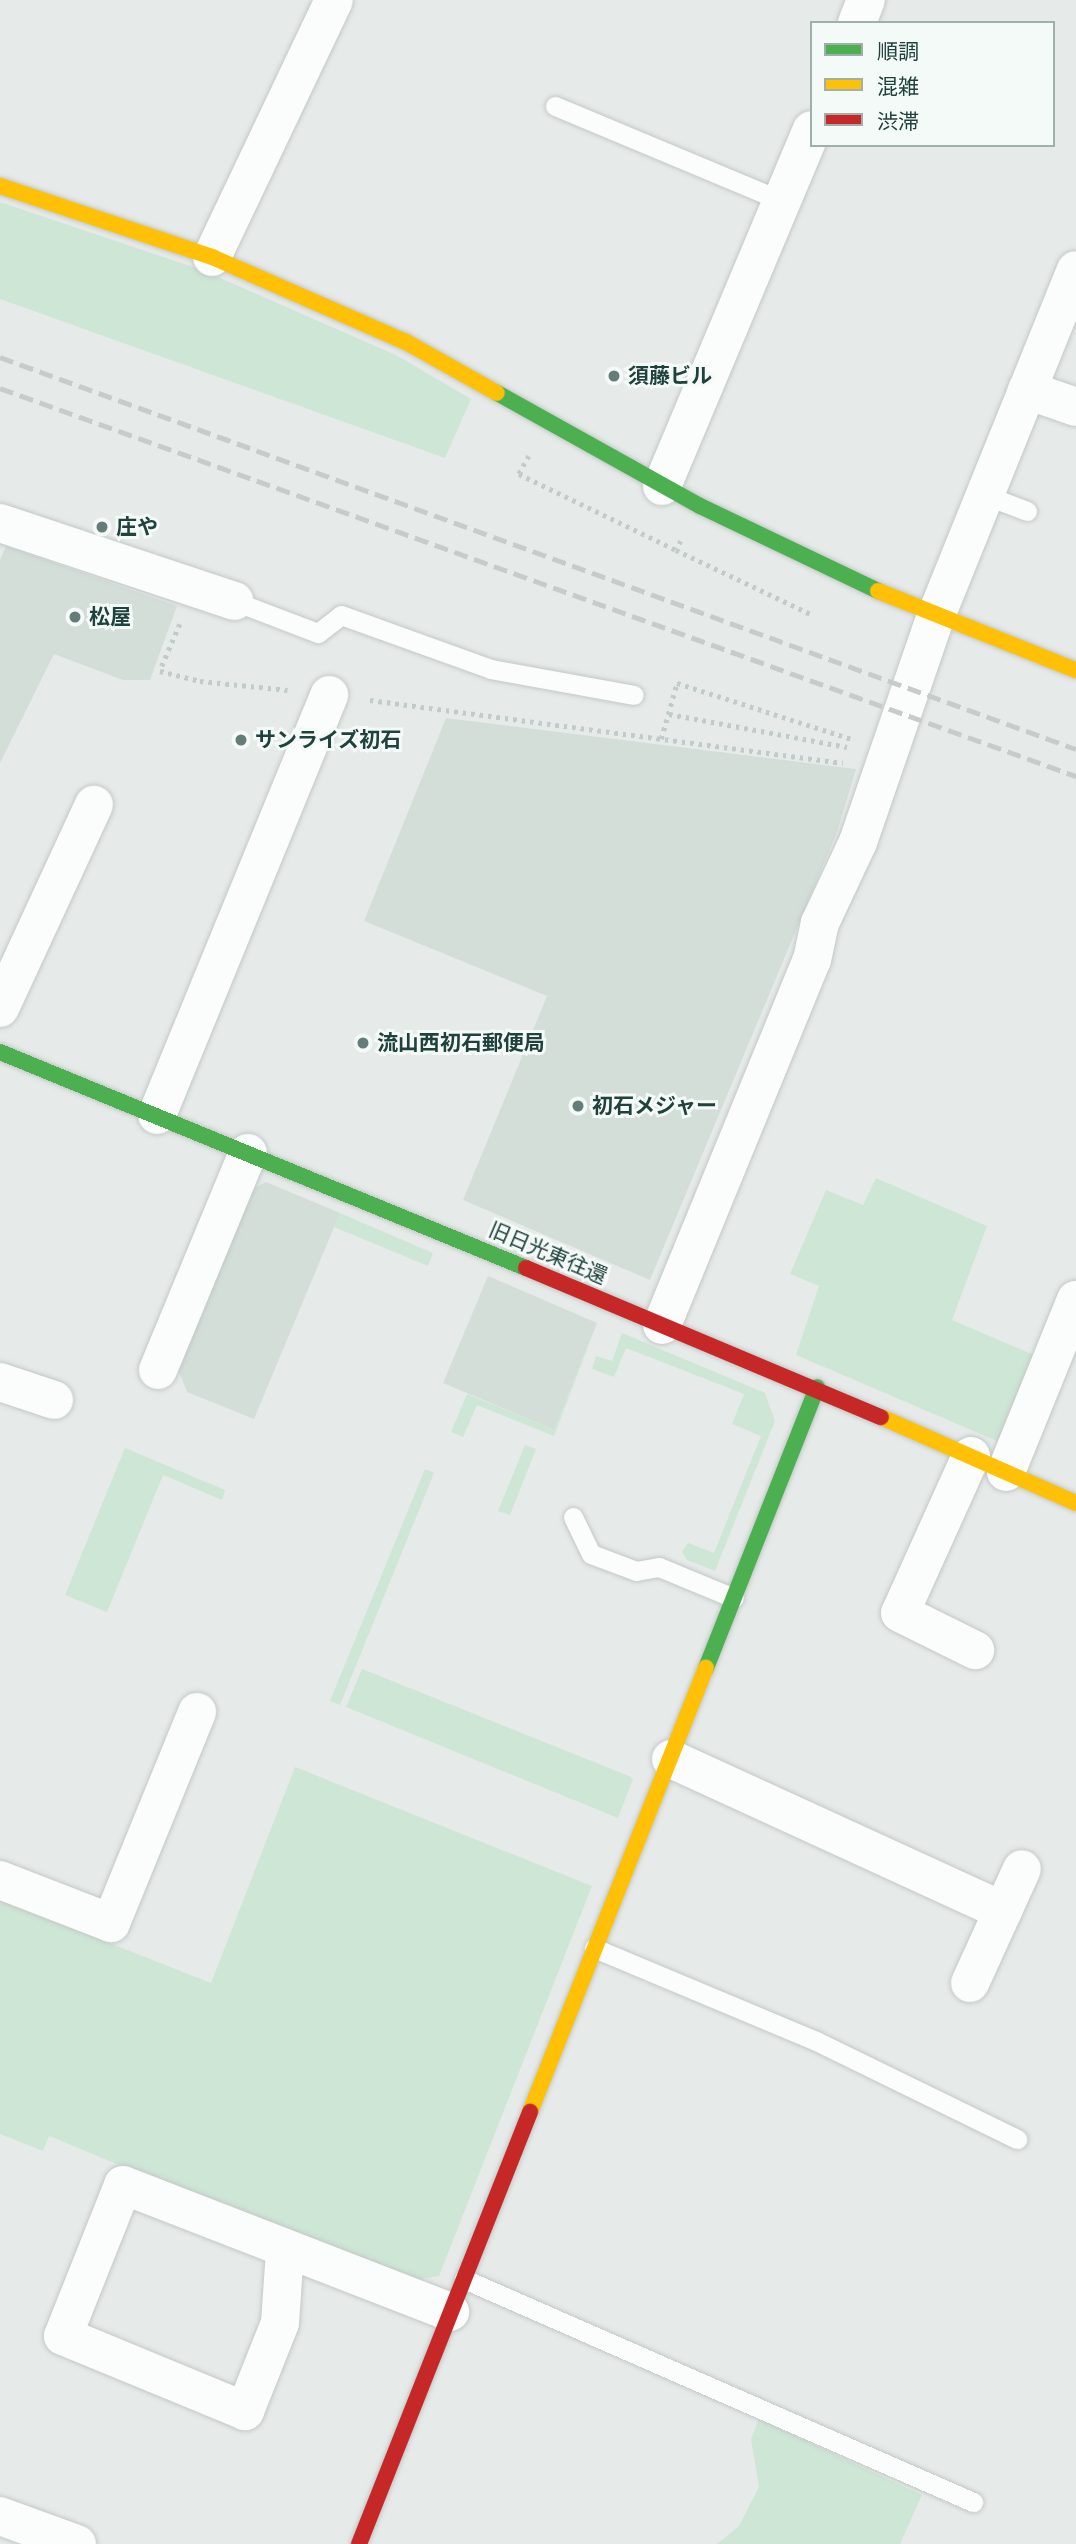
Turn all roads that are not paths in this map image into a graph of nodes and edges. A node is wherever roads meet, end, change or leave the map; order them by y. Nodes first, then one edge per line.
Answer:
1 (334, 0) edge
2 (866, 0) edge
3 (858, 21) edge
4 (555, 106) dead end
5 (810, 135) edge
6 (0, 186) edge
7 (782, 201) junction
8 (212, 257) junction
9 (1076, 270) edge
10 (1027, 390) junction
11 (1076, 407) edge
12 (662, 486) junction
13 (985, 495) junction
14 (1027, 511) dead end
15 (0, 523) edge
16 (234, 601) joint
17 (936, 616) junction
18 (1075, 666) edge
19 (329, 695) road end
20 (634, 695) dead end
21 (94, 805) dead end
22 (0, 1008) edge
23 (0, 1052) edge
24 (157, 1115) junction
25 (248, 1153) junction
26 (1076, 1300) edge
27 (662, 1325) junction
28 (158, 1370) dead end
29 (0, 1382) edge
30 (817, 1387) junction
31 (54, 1399) dead end
32 (971, 1456) junction
33 (1006, 1472) junction
34 (1076, 1503) edge
35 (573, 1517) dead end
36 (734, 1598) junction
37 (975, 1650) dead end
38 (197, 1712) dead end
39 (671, 1759) junction
40 (1022, 1869) dead end
41 (0, 1880) edge
42 (1003, 1911) junction
43 (594, 1948) junction
44 (970, 1983) dead end
45 (1017, 2139) dead end
46 (285, 2250) junction
47 (457, 2295) junction
48 (972, 2502) dead end
49 (0, 2516) edge
50 (78, 2544) edge
51 (359, 2544) edge

1 - 8 street
2 - 3 street
4 - 7 lane
5 - 7 street
6 - 8 street
7 - 12 street
8 - 12 street
9 - 10 street
10 - 11 street
10 - 13 street
12 - 17 street
13 - 14 lane
13 - 17 street
15 - 16 street
16 - 20 lane
17 - 18 street
17 - 27 street
19 - 24 street
21 - 22 street
23 - 24 street, 旧日光東往還
24 - 25 street, 旧日光東往還
25 - 27 street, 旧日光東往還
25 - 28 street
26 - 33 street
27 - 30 street, 旧日光東往還
29 - 31 street
30 - 32 street, 旧日光東往還
30 - 36 street
32 - 33 street, 旧日光東往還
32 - 37 street
33 - 34 street, 旧日光東往還
35 - 36 lane
36 - 39 street
38 - 41 street
39 - 42 street
39 - 43 street
40 - 42 street
42 - 44 street
43 - 45 lane
43 - 47 street
46 - 46 street
46 - 47 street
47 - 48 lane
47 - 51 street
49 - 50 street

